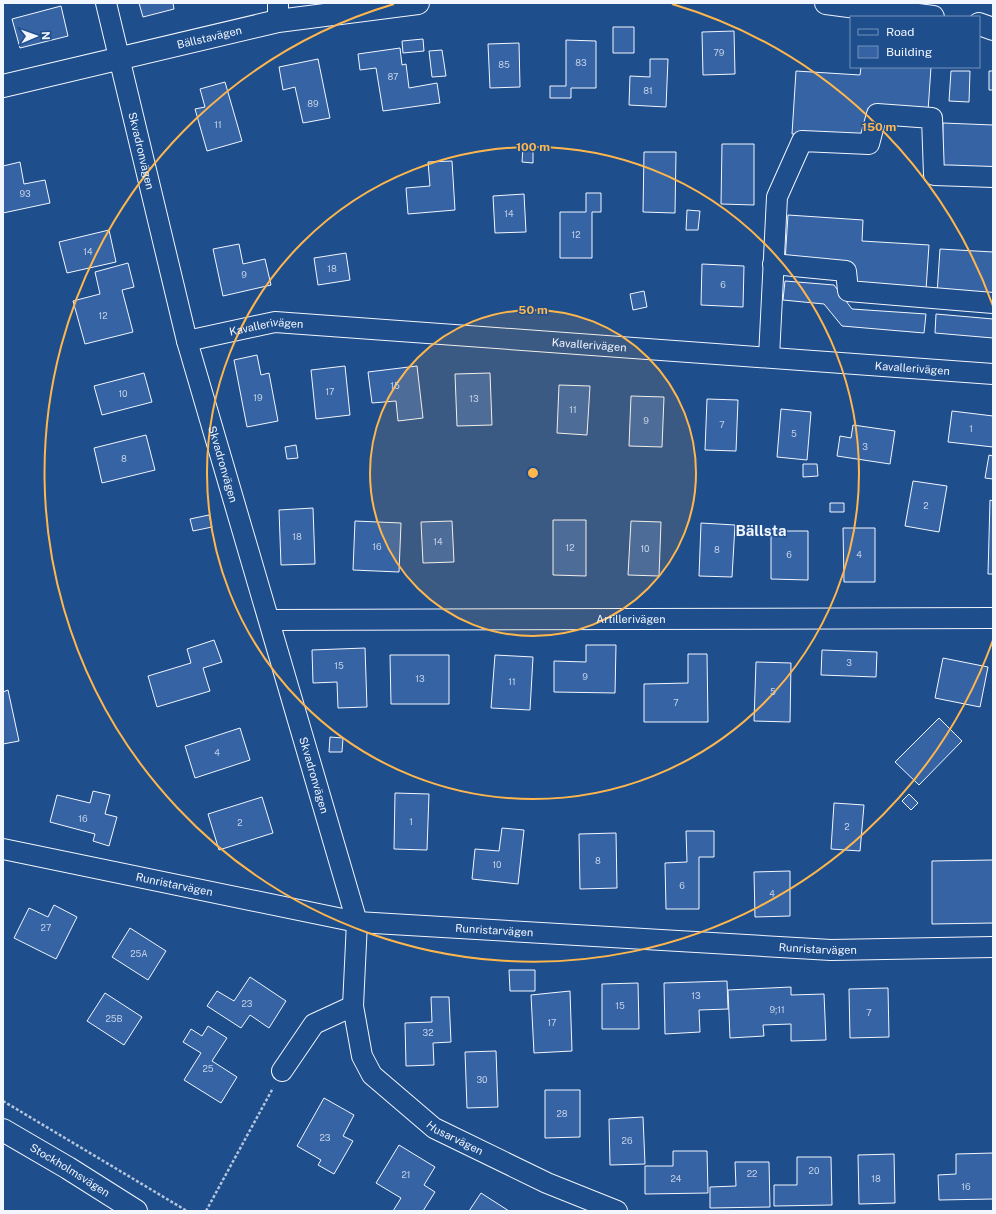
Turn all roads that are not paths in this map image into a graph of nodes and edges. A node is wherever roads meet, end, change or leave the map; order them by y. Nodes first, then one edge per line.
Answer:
1 (106, 3) edge
2 (418, 3) edge
3 (826, 3) edge
4 (278, 12) edge
5 (925, 16) edge
6 (980, 24) edge
7 (993, 28) edge
8 (119, 59) junction
9 (3, 86) edge
10 (993, 176) edge
11 (773, 264) junction
12 (993, 303) edge
13 (187, 340) junction
14 (769, 357) junction
15 (993, 374) edge
16 (993, 618) edge
17 (270, 620) junction
18 (3, 850) edge
19 (358, 922) junction
20 (993, 946) edge
21 (353, 1006) junction
22 (282, 1071) road end
23 (3, 1130) edge
24 (136, 1211) edge
25 (617, 1211) edge

1 - 8 street, Skvadronvägen
2 - 4 street, Bällstavägen
3 - 5 street
4 - 8 street, Bällstavägen
6 - 7 street
8 - 9 street, Bällstavägen
8 - 13 street, Skvadronvägen
10 - 11 street
11 - 12 street
11 - 14 street
13 - 14 street, Kavallerivägen
13 - 17 street, Skvadronvägen
14 - 15 street, Kavallerivägen
16 - 17 street, Artillerivägen
17 - 19 street, Skvadronvägen
18 - 19 street, Runristarvägen
19 - 20 street, Runristarvägen
19 - 21 street, Husarvägen
21 - 22 street
21 - 25 street, Husarvägen
23 - 24 street, Stockholmsvägen

